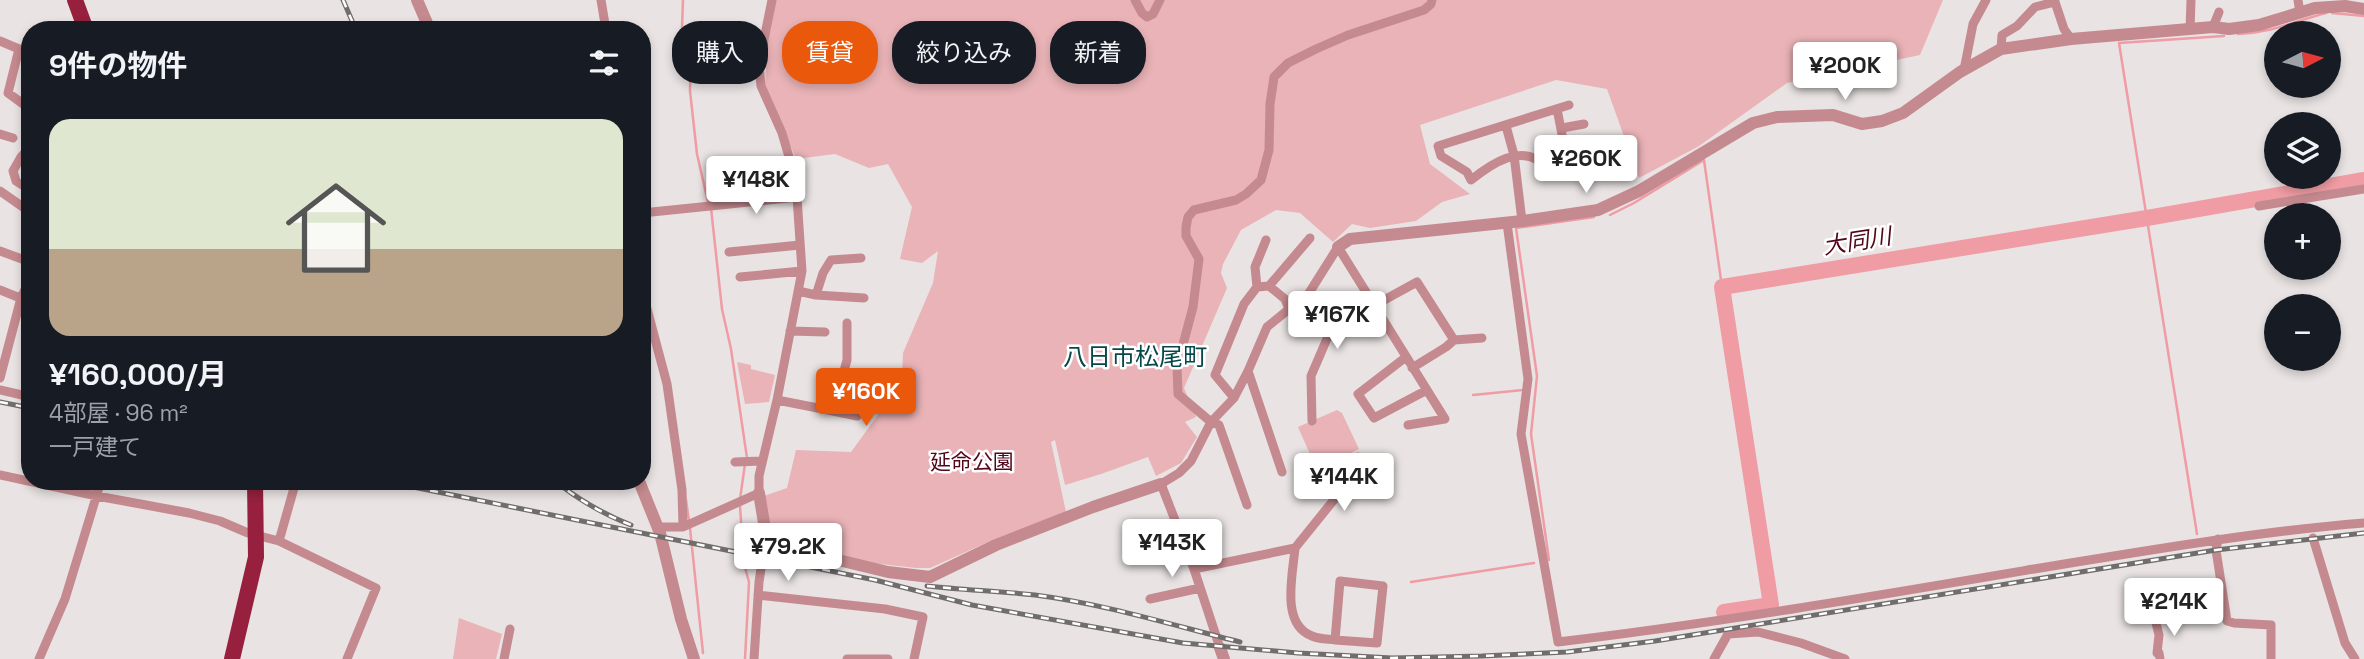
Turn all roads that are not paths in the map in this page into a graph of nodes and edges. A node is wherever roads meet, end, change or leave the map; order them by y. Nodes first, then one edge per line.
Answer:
1 (75, 0) edge
2 (418, 0) edge
3 (601, 0) edge
4 (772, 0) edge
5 (1135, 0) edge
6 (1160, 0) edge
7 (1432, 0) edge
8 (1986, 0) edge
9 (2190, 0) edge
10 (2055, 1) edge
11 (2299, 6) edge
12 (2364, 9) edge
13 (2219, 12) dead end
14 (83, 21) edge
15 (426, 21) edge
16 (604, 21) edge
17 (2213, 27) junction
18 (2190, 30) junction
19 (2071, 39) junction
20 (0, 41) edge
21 (2001, 49) junction
22 (1964, 70) junction
23 (21, 102) edge
24 (1569, 106) dead end
25 (1557, 109) junction
26 (1584, 124) dead end
27 (1506, 126) junction
28 (1562, 128) junction
29 (0, 134) edge
30 (13, 138) dead end
31 (1514, 155) junction
32 (21, 157) edge
33 (16, 181) junction
34 (21, 184) edge
35 (2364, 189) edge
36 (3, 192) edge
37 (797, 197) junction
38 (21, 205) edge
39 (2259, 206) dead end
40 (651, 212) edge
41 (1522, 222) junction
42 (1507, 223) junction
43 (1310, 238) dead end
44 (1266, 240) dead end
45 (800, 245) junction
46 (1338, 247) junction
47 (0, 251) edge
48 (729, 252) dead end
49 (861, 258) dead end
50 (21, 259) edge
51 (802, 271) junction
52 (740, 276) dead end
53 (1269, 286) junction
54 (1257, 287) junction
55 (0, 290) edge
56 (798, 291) junction
57 (1308, 293) junction
58 (816, 295) junction
59 (21, 298) edge
60 (864, 298) dead end
61 (1375, 305) junction
62 (1289, 309) junction
63 (651, 313) edge
64 (21, 315) edge
65 (847, 323) dead end
66 (790, 331) junction
67 (825, 332) dead end
68 (1482, 338) dead end
69 (1454, 340) junction
70 (1406, 357) junction
71 (1412, 368) junction
72 (1248, 372) junction
73 (0, 378) edge
74 (867, 386) dead end
75 (0, 390) edge
76 (1427, 390) junction
77 (21, 395) edge
78 (1234, 398) junction
79 (777, 400) junction
80 (832, 411) junction
81 (1312, 421) dead end
82 (1211, 422) junction
83 (1408, 425) dead end
84 (1359, 457) dead end
85 (762, 461) junction
86 (736, 462) dead end
87 (1282, 472) dead end
88 (0, 475) edge
89 (21, 480) edge
90 (1161, 485) junction
91 (69, 490) edge
92 (99, 490) edge
93 (255, 490) edge
94 (293, 490) edge
95 (643, 490) edge
96 (759, 493) junction
97 (97, 496) junction
98 (1247, 505) dead end
99 (2364, 523) edge
100 (657, 527) junction
101 (684, 527) junction
102 (256, 535) junction
103 (766, 535) junction
104 (2313, 538) dead end
105 (2218, 539) junction
106 (279, 541) junction
107 (1295, 548) junction
108 (1194, 569) junction
109 (1200, 588) junction
110 (758, 595) junction
111 (1150, 599) dead end
112 (2156, 623) dead end
113 (510, 629) dead end
114 (1335, 640) junction
115 (1222, 653) edge
116 (38, 659) edge
117 (232, 659) edge
118 (347, 659) edge
119 (504, 659) edge
120 (694, 659) edge
121 (754, 659) edge
122 (847, 659) edge
123 (888, 659) edge
124 (915, 659) edge
125 (1714, 659) edge
126 (1845, 659) edge
127 (2160, 659) edge
128 (2271, 659) edge
129 (2355, 659) edge

1 - 14 highway
2 - 15 street
3 - 16 street
4 - 37 street
5 - 6 street
7 - 82 street
8 - 22 street
9 - 18 street
10 - 19 street
10 - 21 street
11 - 12 street
11 - 17 street
13 - 17 street
17 - 18 street
18 - 19 street
19 - 21 street
20 - 23 street
21 - 22 street
22 - 41 street
24 - 25 street
25 - 27 street
25 - 28 street
26 - 28 street
27 - 31 street
27 - 31 street
28 - 31 street
29 - 30 street
31 - 41 street
32 - 33 street
33 - 34 street
33 - 36 street
35 - 39 street
36 - 38 street
37 - 40 street
37 - 45 street
41 - 42 street
42 - 46 street
42 - 105 street
43 - 53 street
44 - 54 street
45 - 48 street
45 - 51 street
46 - 57 street
46 - 61 street
47 - 50 street
49 - 58 street
51 - 52 street
51 - 56 street
53 - 54 street
53 - 62 street
54 - 78 street
55 - 59 street
56 - 58 street
56 - 66 street
57 - 62 street
57 - 81 street
58 - 60 street
61 - 69 street
61 - 70 street
62 - 72 street
63 - 101 street
64 - 73 street
65 - 80 street
66 - 67 street
66 - 79 street
68 - 69 street
69 - 71 street
70 - 71 street
70 - 76 street
71 - 76 street
72 - 78 street
72 - 87 street
74 - 80 street
75 - 77 street
76 - 83 street
78 - 82 street
79 - 80 street
79 - 85 street
82 - 90 street
82 - 98 street
84 - 107 street
85 - 86 street
85 - 96 street
88 - 89 street
90 - 103 street
90 - 108 street
91 - 97 street
92 - 97 street
93 - 102 highway
94 - 106 street
95 - 100 street
96 - 101 street
96 - 103 street
97 - 102 street
97 - 116 street
99 - 105 street
100 - 101 street
100 - 120 street
102 - 106 street
102 - 117 highway
103 - 110 street
104 - 129 street
105 - 128 street
106 - 118 street
107 - 108 street
107 - 114 street
108 - 109 street
109 - 111 street
109 - 115 street
110 - 121 street
110 - 124 street
112 - 127 street
113 - 119 street
114 - 114 street
122 - 123 street
125 - 126 street

